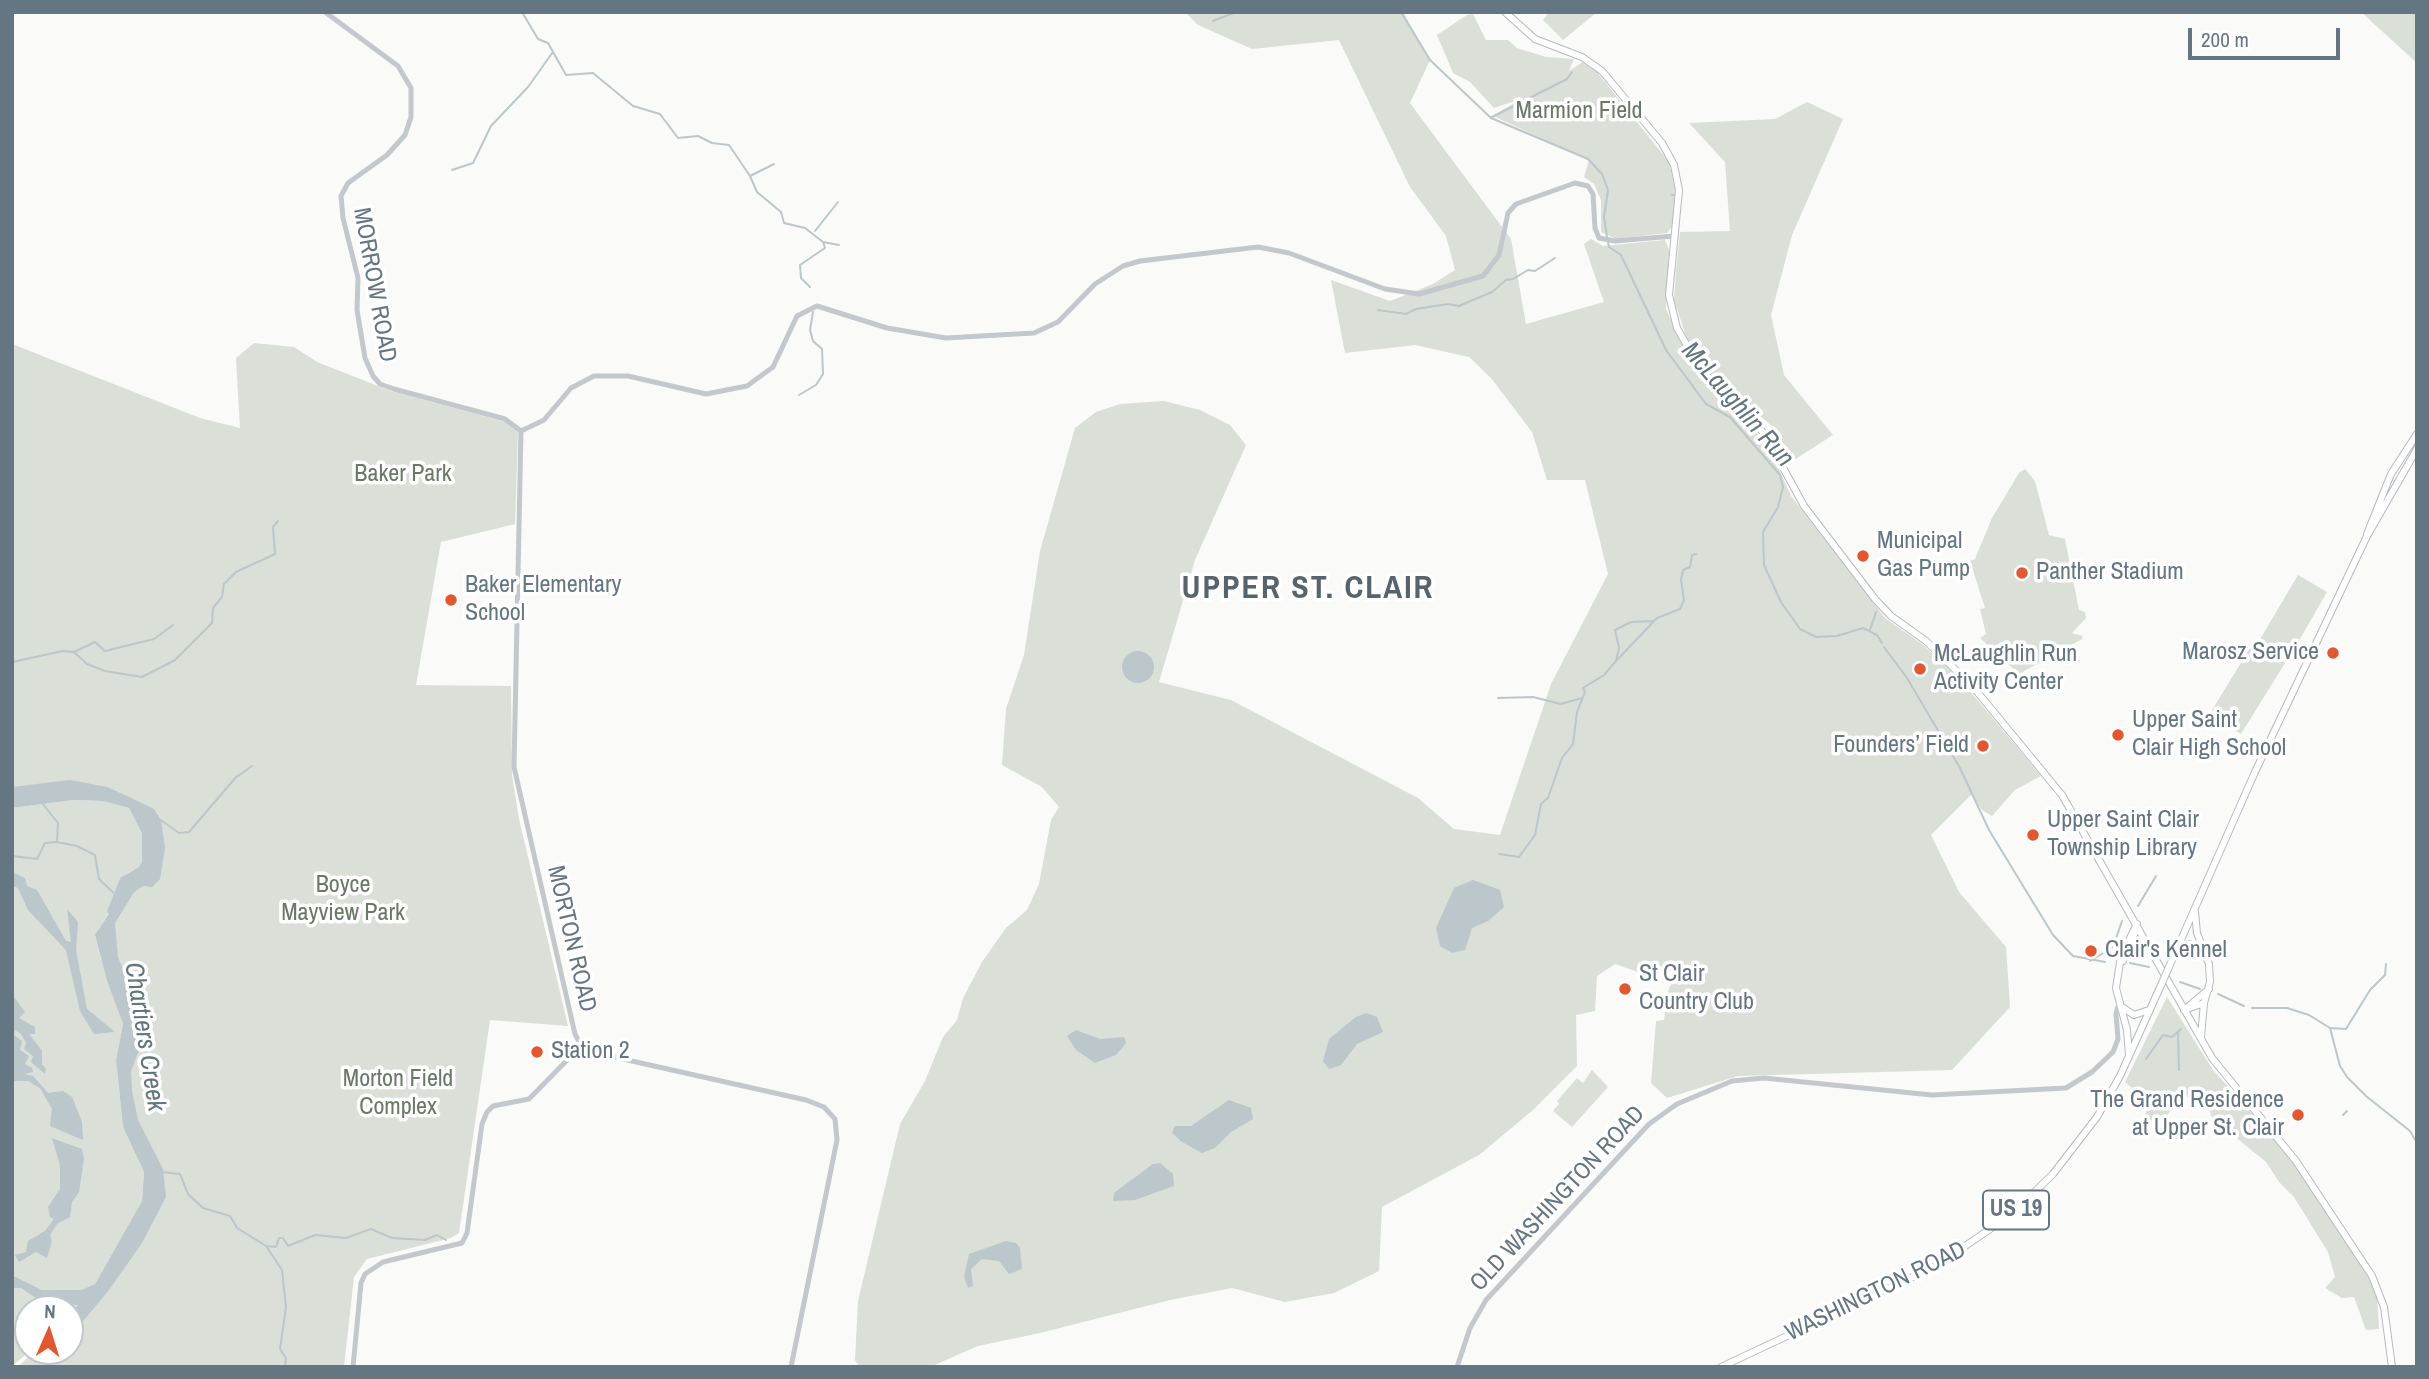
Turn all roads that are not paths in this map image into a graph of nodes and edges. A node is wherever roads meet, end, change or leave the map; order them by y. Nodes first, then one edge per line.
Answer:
1 (325, 12) edge
2 (1505, 12) edge
3 (1674, 236) junction
4 (521, 431) junction
5 (2417, 434) edge
6 (2417, 449) edge
7 (2367, 536) junction
8 (2194, 909) junction
9 (2137, 924) junction
10 (2128, 951) junction
11 (2152, 951) junction
12 (2175, 952) junction
13 (2205, 954) junction
14 (2121, 963) junction
15 (2209, 989) junction
16 (2119, 1002) junction
17 (2204, 1003) junction
18 (2150, 1009) junction
19 (2184, 1010) junction
20 (2201, 1039) junction
21 (581, 1046) junction
22 (2129, 1058) junction
23 (353, 1367) edge
24 (791, 1367) edge
25 (1457, 1367) edge
26 (1721, 1367) edge
27 (2392, 1367) edge

1 - 4 street, MORROW ROAD
2 - 3 main road
3 - 4 street
3 - 9 main road
4 - 21 street, MORTON ROAD
5 - 7 main road, WASHINGTON ROAD / US 19
6 - 7 main road, WASHINGTON ROAD / US 19
7 - 8 main road, WASHINGTON ROAD / US 19
8 - 12 main road, WASHINGTON ROAD / US 19
8 - 13 main road
9 - 10 main road
9 - 11 main road
9 - 14 main road
10 - 11 main road
10 - 14 main road
11 - 19 main road
12 - 13 main road
12 - 18 main road, WASHINGTON ROAD / US 19, bridge
13 - 15 main road
14 - 16 main road
15 - 17 main road
15 - 19 main road
16 - 18 main road
16 - 22 main road
16 - 25 street, OLD WASHINGTON ROAD
17 - 19 main road
17 - 20 main road
18 - 22 main road, WASHINGTON ROAD / US 19
19 - 20 main road
20 - 27 main road
21 - 23 street, MORTON ROAD
21 - 24 street
22 - 26 main road, WASHINGTON ROAD / US 19

